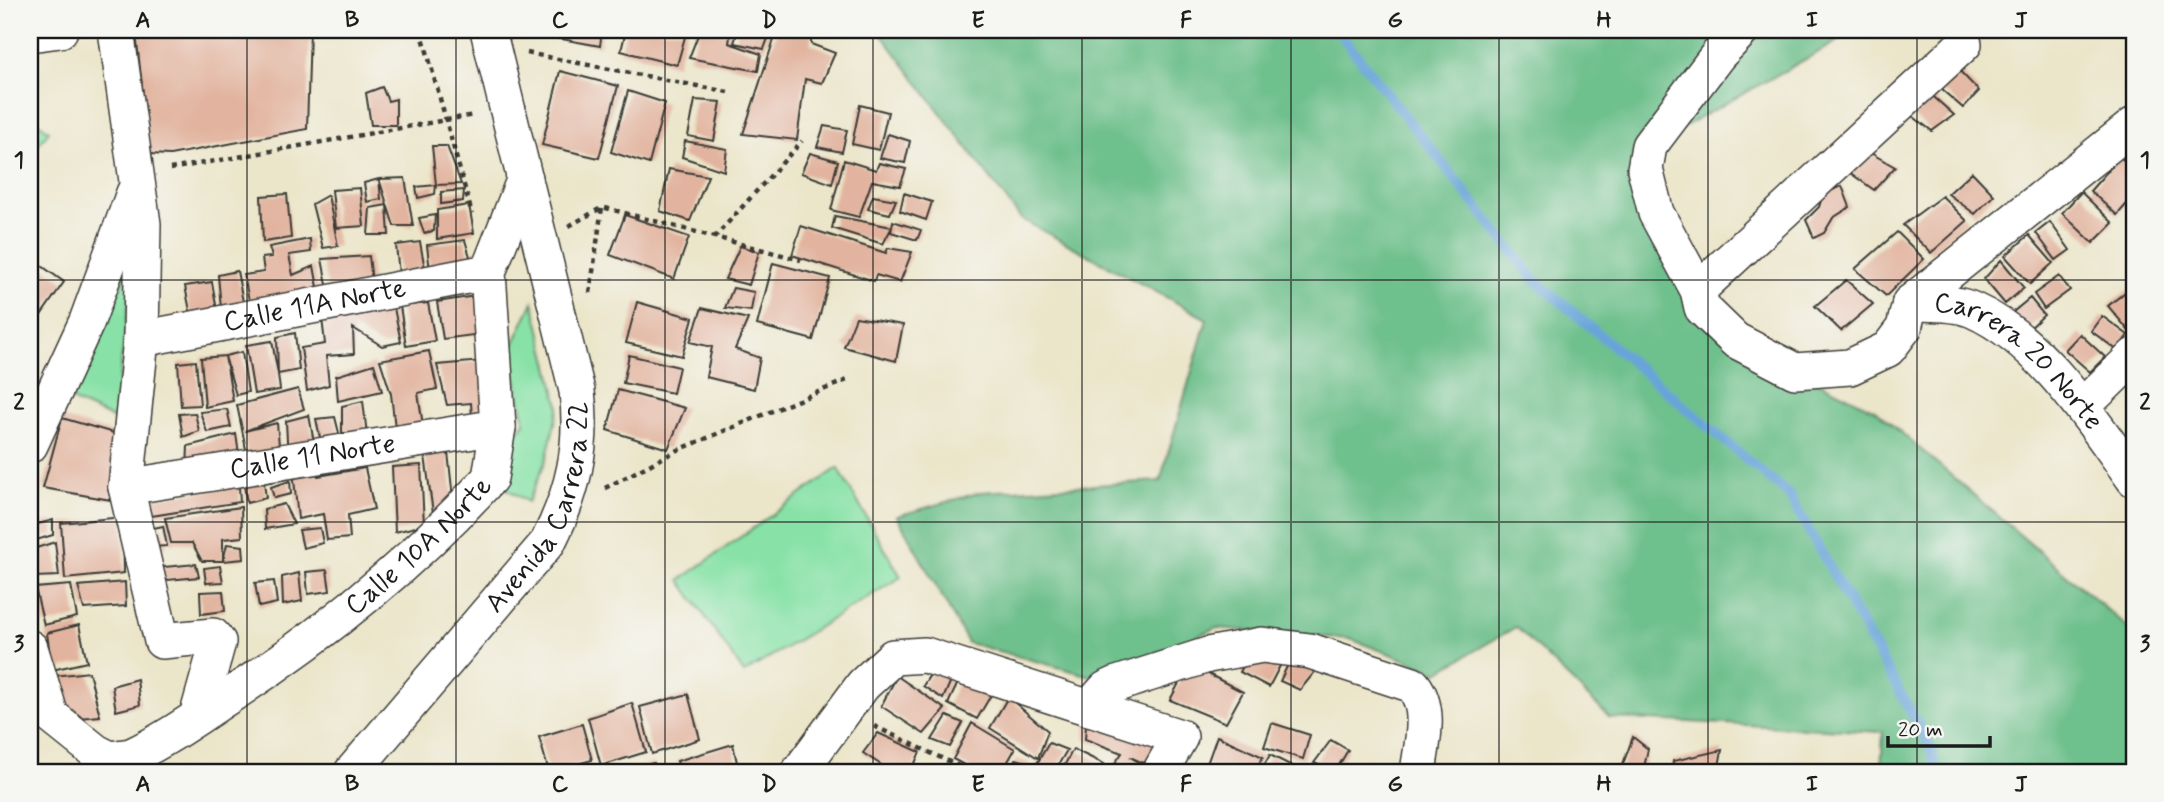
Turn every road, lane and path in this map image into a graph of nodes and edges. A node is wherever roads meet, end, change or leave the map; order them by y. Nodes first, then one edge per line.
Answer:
1 (60, 30) edge
2 (116, 30) edge
3 (421, 30) edge
4 (1742, 30) edge
5 (30, 34) edge
6 (490, 38) edge
7 (1964, 44) dead end
8 (728, 92) dead end
9 (446, 118) junction
10 (2134, 125) edge
11 (802, 141) dead end
12 (525, 177) junction
13 (136, 181) junction
14 (474, 221) dead end
15 (714, 238) junction
16 (802, 260) dead end
17 (488, 272) junction
18 (1698, 290) junction
19 (590, 299) dead end
20 (1910, 303) junction
21 (141, 338) junction
22 (2134, 356) edge
23 (847, 380) dead end
24 (2082, 407) junction
25 (498, 427) junction
26 (30, 445) edge
27 (2134, 479) edge
28 (126, 487) junction
29 (564, 510) junction
30 (30, 648) edge
31 (1089, 708) junction
32 (843, 712) junction
33 (197, 717) junction
34 (352, 772) edge
35 (799, 772) edge
36 (971, 772) edge
37 (1160, 772) edge
38 (1418, 772) edge

1 - 5 street
2 - 13 street
3 - 9 path
4 - 18 street
6 - 8 path
6 - 12 street, Avenida Carrera 22
7 - 18 street
9 - 13 path
9 - 14 path
10 - 20 street
11 - 15 path
12 - 17 street, Calle 10A Norte
12 - 29 street, Avenida Carrera 22
13 - 21 street
13 - 26 street
15 - 16 path
15 - 19 path
17 - 21 street, Calle 11A Norte
17 - 25 street, Calle 10A Norte
18 - 20 street
20 - 24 street, Carrera 20 Norte
21 - 28 street
22 - 24 street
23 - 29 path
24 - 27 street, Carrera 20 Norte
25 - 28 street, Calle 11 Norte
25 - 33 street, Calle 10A Norte
28 - 33 street
29 - 34 street, Avenida Carrera 22
30 - 33 street, Calle 10A Norte
31 - 32 street
31 - 37 street
31 - 38 street
32 - 35 street
32 - 36 path

